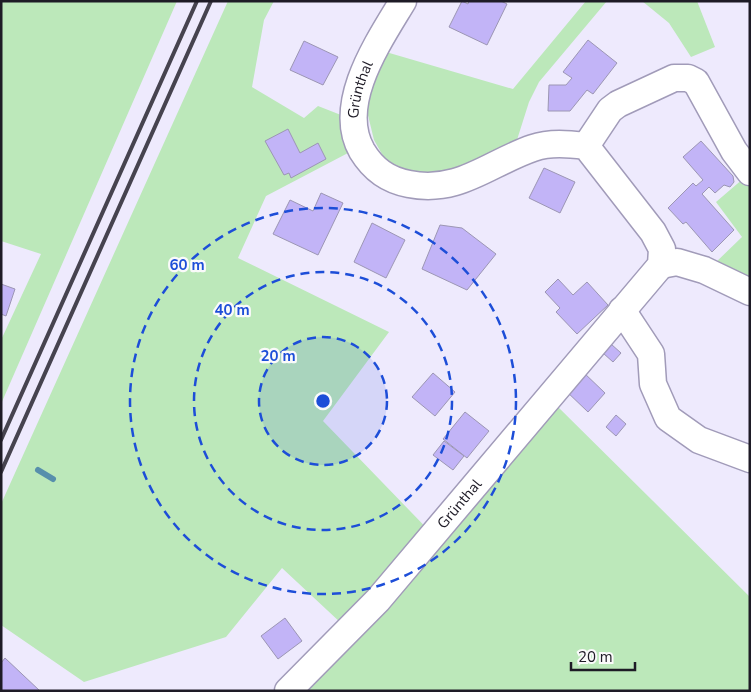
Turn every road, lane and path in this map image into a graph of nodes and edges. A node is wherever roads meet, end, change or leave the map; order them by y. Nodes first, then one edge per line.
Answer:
1 (403, 1) edge
2 (586, 146) junction
3 (750, 172) edge
4 (661, 266) junction
5 (750, 292) edge
6 (622, 310) junction
7 (750, 459) edge
8 (288, 691) edge

1 - 2 street, Grünthal
2 - 3 street
2 - 4 street
4 - 5 street
4 - 6 street, Grünthal
6 - 7 street
6 - 8 street, Grünthal

